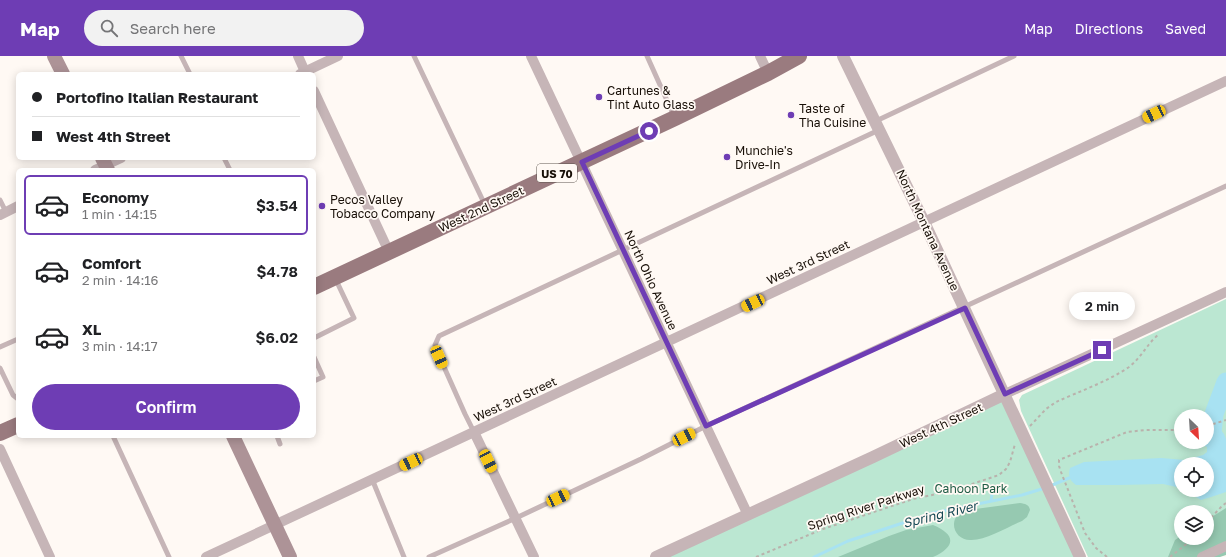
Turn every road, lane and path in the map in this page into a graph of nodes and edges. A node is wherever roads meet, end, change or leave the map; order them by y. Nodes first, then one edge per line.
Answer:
1 (54, 56) edge
2 (181, 56) edge
3 (298, 56) edge
4 (338, 56) edge
5 (414, 56) edge
6 (531, 56) edge
7 (647, 56) edge
8 (760, 56) edge
9 (799, 56) edge
10 (843, 56) edge
11 (1014, 56) edge
12 (62, 72) edge
13 (189, 72) edge
14 (304, 72) edge
15 (306, 72) edge
16 (768, 73) junction
17 (1226, 81) edge
18 (316, 95) edge
19 (675, 118) junction
20 (878, 125) junction
21 (116, 160) edge
22 (582, 162) junction
23 (103, 166) edge
24 (1226, 186) edge
25 (0, 200) edge
26 (16, 207) edge
27 (486, 207) junction
28 (3, 213) edge
29 (924, 222) junction
30 (623, 249) junction
31 (389, 252) junction
32 (334, 277) junction
33 (316, 285) edge
34 (1226, 292) edge
35 (965, 308) junction
36 (1161, 334) dead end
37 (316, 337) edge
38 (16, 340) edge
39 (667, 343) junction
40 (0, 347) edge
41 (316, 361) edge
42 (0, 368) edge
43 (316, 380) edge
44 (1005, 394) junction
45 (16, 398) edge
46 (1226, 420) edge
47 (1214, 424) edge
48 (16, 426) edge
49 (706, 426) junction
50 (1174, 430) edge
51 (474, 432) junction
52 (0, 433) edge
53 (1023, 434) junction
54 (114, 438) edge
55 (234, 438) edge
56 (278, 438) edge
57 (280, 444) dead end
58 (0, 449) edge
59 (372, 479) junction
60 (1226, 503) edge
61 (748, 515) junction
62 (1214, 515) edge
63 (516, 518) junction
64 (275, 525) junction
65 (1185, 545) edge
66 (1224, 550) edge
67 (50, 557) edge
68 (169, 557) edge
69 (206, 557) edge
70 (290, 557) edge
71 (404, 557) edge
72 (429, 557) edge
73 (534, 557) edge
74 (656, 557) edge
75 (756, 557) edge
76 (1080, 557) edge
77 (1107, 557) edge
78 (1170, 557) edge
79 (1202, 557) edge

1 - 12 main road
2 - 13 lane
3 - 14 street
4 - 15 street
5 - 27 lane
6 - 22 street, North Ohio Avenue
7 - 19 lane
8 - 16 street
9 - 16 main road, West 2nd Street / US 70
10 - 20 street, North Montana Avenue
11 - 20 lane
16 - 19 main road, West 2nd Street / US 70
17 - 29 street, West 3rd Street
18 - 31 street
19 - 22 main road, West 2nd Street / US 70
20 - 29 street, North Montana Avenue
20 - 30 lane
21 - 23 street
22 - 27 main road, West 2nd Street / US 70
22 - 30 street, North Ohio Avenue
24 - 35 lane
25 - 28 lane
26 - 28 street
27 - 31 main road, West 2nd Street / US 70
29 - 35 street, North Montana Avenue
29 - 39 street, West 3rd Street
30 - 39 street, North Ohio Avenue
30 - 51 lane
31 - 32 main road, West 2nd Street / US 70
32 - 33 main road, West 2nd Street / US 70
32 - 37 lane
34 - 44 street, West 4th Street
35 - 44 street, North Montana Avenue
35 - 49 lane
36 - 53 path, Spring River Parkway
38 - 40 lane
39 - 49 street, North Ohio Avenue
39 - 51 street, West 3rd Street
41 - 43 lane
42 - 45 lane
44 - 53 street, North Montana Avenue
44 - 61 street, West 4th Street
46 - 47 path
48 - 52 main road
49 - 61 street, North Ohio Avenue
49 - 63 lane
50 - 77 path
51 - 59 street, West 3rd Street
51 - 63 street
53 - 75 path, Spring River Parkway
53 - 76 street, North Montana Avenue
54 - 68 lane
55 - 64 main road
56 - 57 lane
58 - 67 street
59 - 64 street, West 3rd Street
59 - 71 lane
60 - 62 path
61 - 74 street, West 4th Street
63 - 72 lane
63 - 73 street
64 - 69 street, West 3rd Street
64 - 70 main road
65 - 78 path
66 - 79 street

